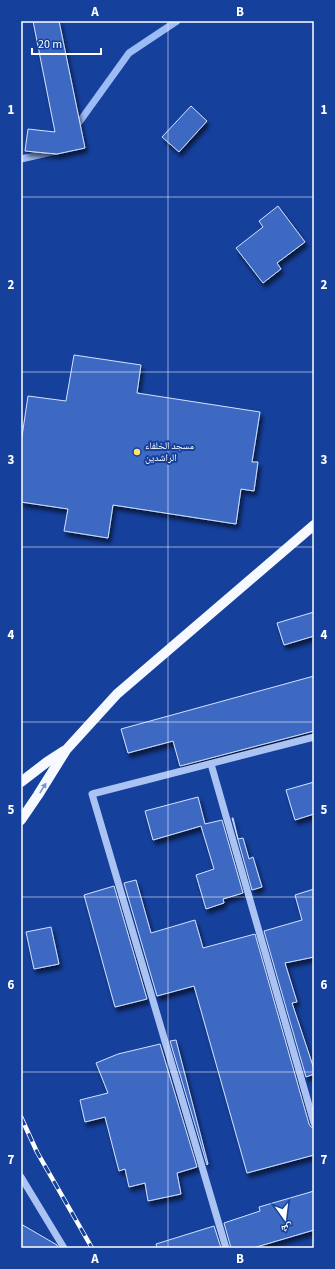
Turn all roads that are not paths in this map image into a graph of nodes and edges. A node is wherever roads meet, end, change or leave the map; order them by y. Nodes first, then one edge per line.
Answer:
1 (314, 525) edge
2 (314, 737) edge
3 (66, 750) junction
4 (211, 764) junction
5 (21, 782) edge
6 (21, 820) edge
7 (314, 1123) edge
8 (21, 1177) edge
9 (64, 1248) edge
10 (226, 1248) edge

1 - 3 main road
2 - 4 street
3 - 5 main road
6 -> 3 main road
4 - 7 street
4 - 10 street
8 - 9 street

